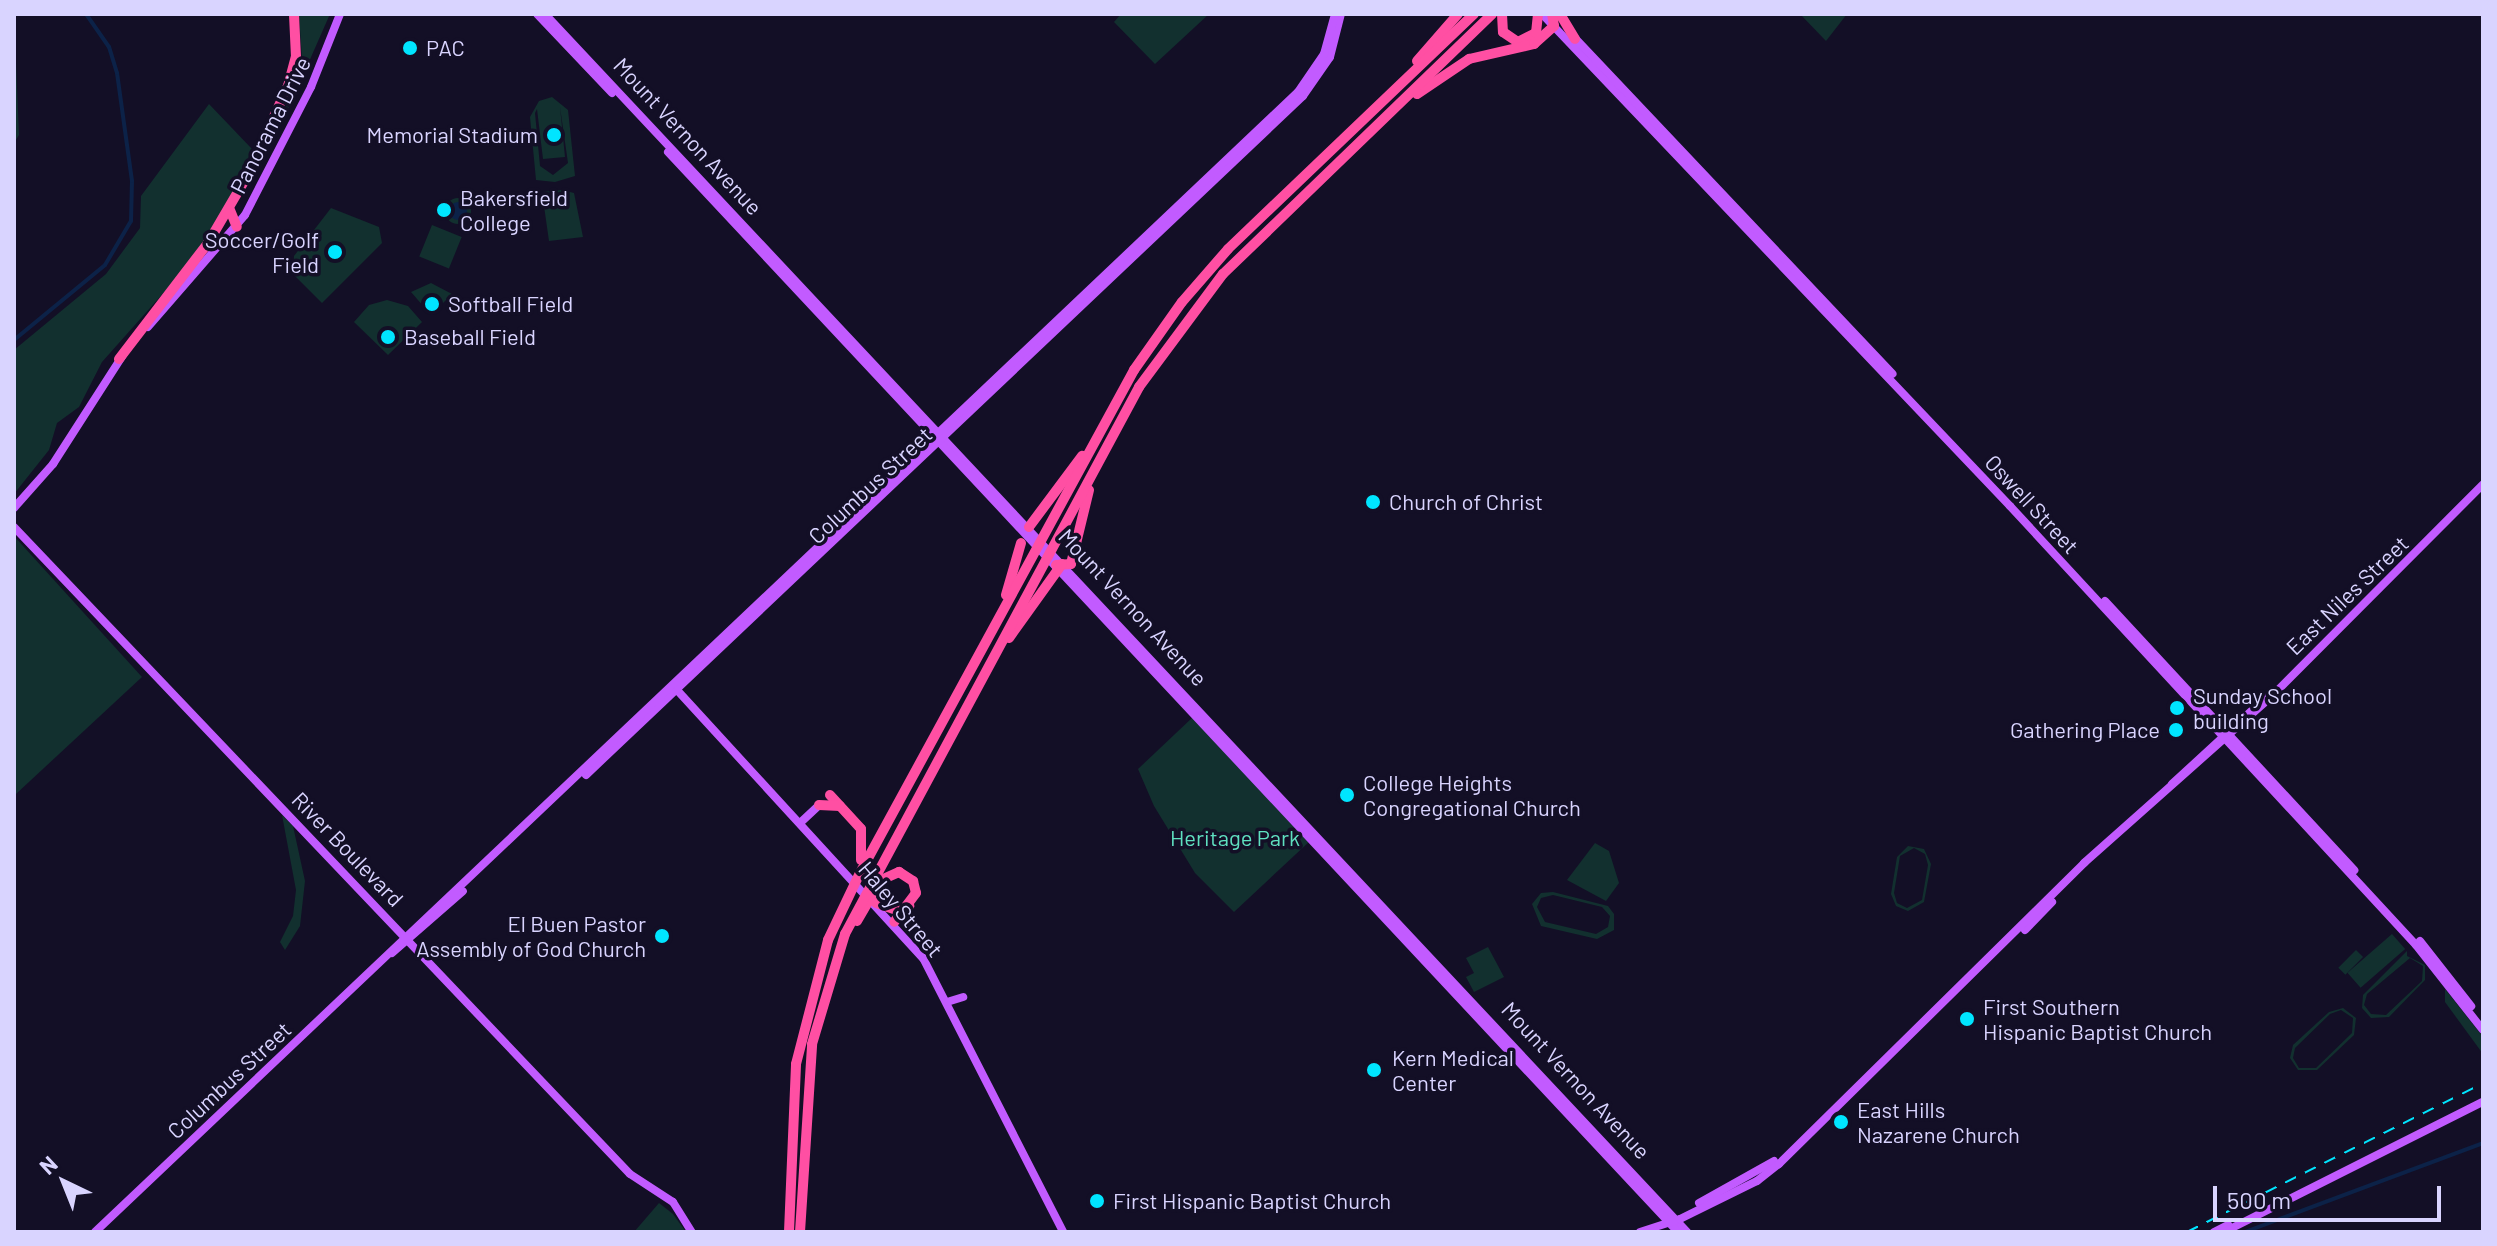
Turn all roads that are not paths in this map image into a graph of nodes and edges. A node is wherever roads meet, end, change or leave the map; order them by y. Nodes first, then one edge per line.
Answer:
1 (294, 14) edge
2 (340, 14) edge
3 (537, 14) edge
4 (545, 14) edge
5 (1335, 14) edge
6 (1341, 14) edge
7 (1458, 14) edge
8 (1474, 14) edge
9 (1492, 14) edge
10 (1502, 14) edge
11 (1540, 14) edge
12 (1552, 14) edge
13 (1560, 14) edge
14 (1554, 26) junction
15 (1575, 39) junction
16 (1387, 98) junction
17 (1380, 121) junction
18 (230, 208) junction
19 (237, 227) junction
20 (119, 359) junction
21 (1891, 376) junction
22 (1111, 416) junction
23 (941, 438) junction
24 (1111, 440) junction
25 (900, 472) junction
26 (982, 482) junction
27 (2483, 484) edge
28 (2483, 491) edge
29 (883, 497) junction
30 (14, 508) edge
31 (2445, 524) junction
32 (14, 527) edge
33 (1029, 536) junction
34 (1060, 565) junction
35 (764, 604) junction
36 (986, 643) junction
37 (705, 659) junction
38 (986, 668) junction
39 (2163, 668) junction
40 (677, 690) junction
41 (2225, 735) junction
42 (830, 795) dead end
43 (819, 805) joint
44 (841, 807) junction
45 (800, 823) junction
46 (876, 903) junction
47 (910, 905) junction
48 (842, 908) junction
49 (894, 922) junction
50 (408, 938) junction
51 (830, 973) junction
52 (963, 997) dead end
53 (947, 1002) junction
54 (2483, 1022) edge
55 (2483, 1030) edge
56 (2483, 1096) edge
57 (2483, 1102) edge
58 (2460, 1112) junction
59 (2319, 1182) junction
60 (2245, 1216) junction
61 (1671, 1220) junction
62 (2239, 1225) junction
63 (95, 1232) edge
64 (690, 1232) edge
65 (786, 1232) edge
66 (801, 1232) edge
67 (1063, 1232) edge
68 (1640, 1232) edge
69 (1653, 1232) edge
70 (1678, 1232) edge
71 (1687, 1232) edge
72 (2214, 1232) edge
73 (2224, 1232) edge
74 (2231, 1232) edge

1 - 18 highway
2 - 19 main road, Panorama Drive
3 - 23 main road, Mount Vernon Avenue
4 - 23 main road, Mount Vernon Avenue
5 - 23 main road, Columbus Street
6 - 23 main road, Columbus Street
7 - 16 highway
8 - 16 highway
9 - 17 highway
10 - 11 highway
11 - 14 main road, Oswell Street
12 - 14 highway
12 - 15 main road, Oswell Street
13 - 15 highway
14 - 17 highway
14 - 21 main road, Oswell Street
15 - 21 main road, Oswell Street
16 - 22 highway
17 - 24 highway
18 - 19 highway
18 - 20 highway
19 - 20 main road, Panorama Drive
20 - 30 main road, Panorama Drive
21 - 39 main road, Oswell Street
21 - 39 main road, Oswell Street
22 - 33 highway
22 - 36 highway
23 - 25 main road, Columbus Street
23 - 26 main road, Mount Vernon Avenue
23 - 26 main road, Mount Vernon Avenue
23 - 29 main road, Columbus Street
24 - 34 highway
24 - 38 highway
25 - 29 main road
25 - 35 main road, Columbus Street
26 - 33 main road, Mount Vernon Avenue
26 - 33 main road, Mount Vernon Avenue
27 - 31 main road, East Niles Street
28 - 31 main road, East Niles Street
29 - 35 main road, Columbus Street
31 - 41 main road, East Niles Street
32 - 50 main road, River Boulevard
33 - 34 main road, Mount Vernon Avenue
33 - 36 highway
34 - 38 highway
34 - 61 main road, Mount Vernon Avenue
35 - 37 main road, Columbus Street
36 - 48 highway
37 - 40 main road, Columbus Street
37 - 50 main road, Columbus Street
38 - 51 highway
39 - 41 main road, Oswell Street
39 - 41 main road, Oswell Street
40 - 45 main road, Haley Street
40 - 50 main road, Columbus Street
41 - 54 main road, Oswell Street
41 - 55 main road, Oswell Street
41 - 61 main road, East Niles Street
42 - 44 highway
43 - 44 highway
43 - 45 main road
44 - 48 highway
45 - 46 main road, Haley Street
46 - 47 highway
46 - 49 main road, Haley Street
47 - 49 highway
47 - 51 highway
48 - 65 highway
49 - 53 main road, Haley Street
50 - 63 main road, Columbus Street
50 - 64 main road, River Boulevard
51 - 66 highway
52 - 53 main road
53 - 67 main road, Haley Street
56 - 58 main road
57 - 58 main road
58 - 59 main road
59 - 60 main road
59 - 62 main road
60 - 62 main road
60 - 72 main road
61 - 68 main road, East Niles Street
61 - 69 main road, East Niles Street
61 - 70 main road, Mount Vernon Avenue
61 - 71 main road, Mount Vernon Avenue
62 - 73 main road
62 - 74 main road

